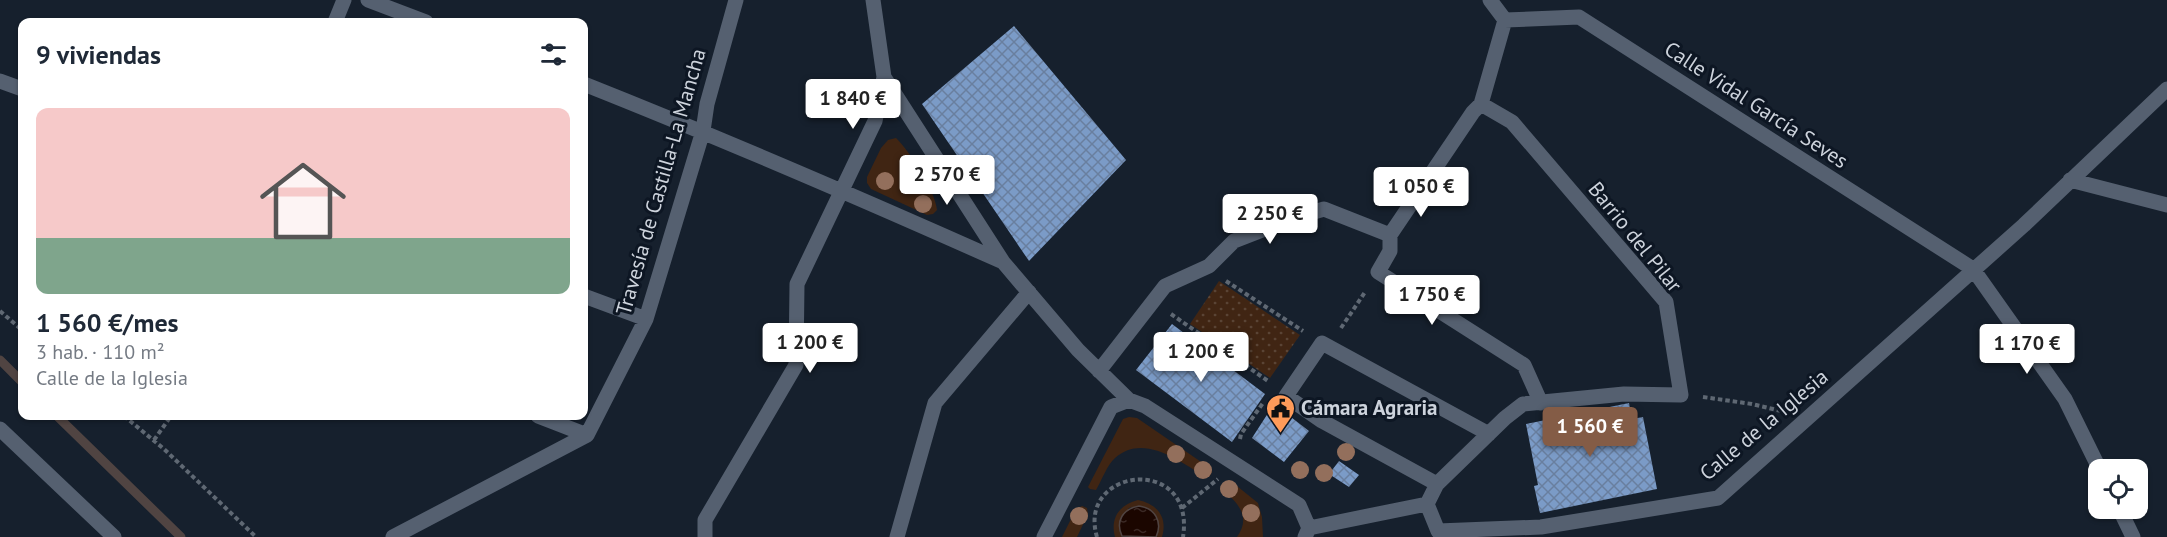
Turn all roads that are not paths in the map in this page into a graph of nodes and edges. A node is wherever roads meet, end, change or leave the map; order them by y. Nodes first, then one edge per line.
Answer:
1 (344, 0) edge
2 (368, 0) edge
3 (736, 0) edge
4 (873, 0) edge
5 (1490, 0) edge
6 (337, 18) edge
7 (415, 18) edge
8 (1505, 20) junction
9 (884, 77) junction
10 (0, 81) edge
11 (588, 86) edge
12 (18, 88) edge
13 (2167, 89) edge
14 (1480, 104) junction
15 (703, 131) junction
16 (2070, 180) junction
17 (842, 190) junction
18 (2167, 205) edge
19 (1389, 235) junction
20 (1003, 262) junction
21 (1973, 269) junction
22 (1029, 292) junction
23 (588, 297) edge
24 (646, 319) junction
25 (1099, 371) junction
26 (1129, 400) junction
27 (1541, 403) junction
28 (548, 420) edge
29 (0, 429) edge
30 (1489, 434) junction
31 (587, 435) junction
32 (2095, 459) edge
33 (1437, 484) junction
34 (1426, 504) junction
35 (2124, 519) edge
36 (1307, 532) edge
37 (1439, 534) edge
38 (114, 537) edge
39 (393, 537) edge
40 (705, 537) edge
41 (897, 537) edge
42 (1044, 537) edge
43 (2133, 537) edge

1 - 6 street
2 - 7 street
3 - 15 street, Travesía de Castilla-La Mancha
4 - 9 street
5 - 8 street
8 - 14 street
8 - 21 street, Calle Vidal García Seves
9 - 17 street
9 - 20 street
10 - 12 street
11 - 15 street
13 - 16 street, Calle de la Iglesia
14 - 19 street
14 - 27 street, Barrio del Pilar
15 - 17 street
15 - 24 street, Travesía de Castilla-La Mancha
16 - 18 street
16 - 21 street, Calle de la Iglesia
17 - 20 street
17 - 40 street
19 - 25 street
19 - 27 street
20 - 22 street
21 - 32 street
21 - 37 street, Calle de la Iglesia
22 - 25 street
22 - 41 street
23 - 24 street
24 - 31 street, Travesía de Castilla-La Mancha
25 - 26 street
26 - 36 street
26 - 42 street
27 - 30 street
28 - 31 street
29 - 38 street
30 - 33 street
30 - 33 street
31 - 39 street
33 - 34 street
34 - 36 street
34 - 37 street, Calle de la Iglesia
35 - 43 street

